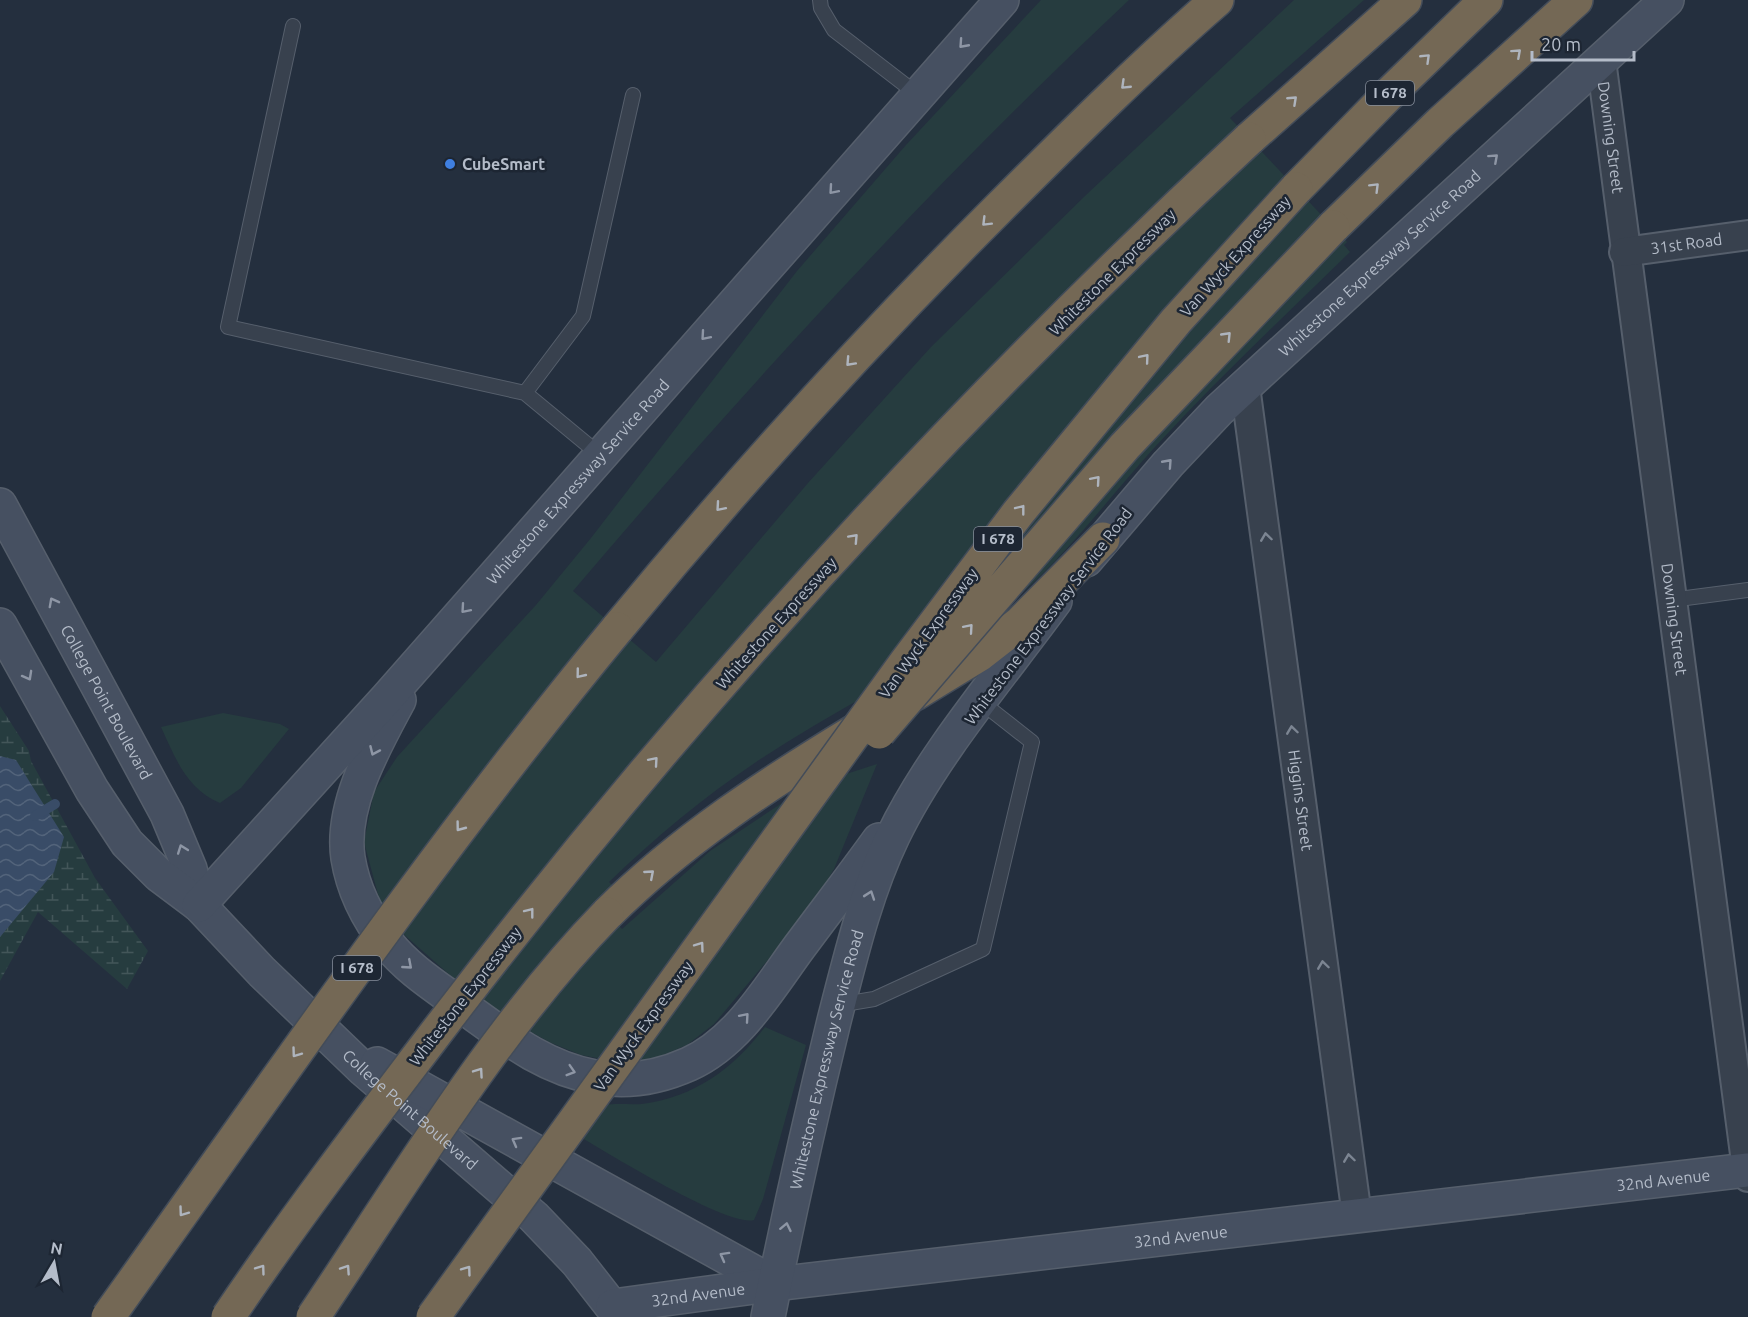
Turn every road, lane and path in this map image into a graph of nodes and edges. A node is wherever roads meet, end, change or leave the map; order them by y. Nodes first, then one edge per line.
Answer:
1 (820, 0) edge
2 (1002, 0) edge
3 (1215, 0) edge
4 (1405, 0) edge
5 (1486, 0) edge
6 (1576, 0) edge
7 (1667, 0) edge
8 (293, 26) dead end
9 (1601, 60) junction
10 (917, 94) junction
11 (633, 95) dead end
12 (1748, 235) edge
13 (1624, 252) junction
14 (1245, 386) junction
15 (525, 393) junction
16 (600, 455) junction
17 (0, 504) edge
18 (1102, 539) junction
19 (1748, 590) edge
20 (1671, 600) junction
21 (0, 625) edge
22 (433, 645) junction
23 (981, 702) junction
24 (932, 768) junction
25 (199, 905) junction
26 (725, 911) junction
27 (838, 1005) junction
28 (328, 1037) junction
29 (1748, 1170) edge
30 (1748, 1177) edge
31 (1357, 1216) junction
32 (775, 1284) junction
33 (616, 1312) edge
34 (108, 1317) edge
35 (228, 1317) edge
36 (313, 1317) edge
37 (433, 1317) edge
38 (768, 1317) edge

1 - 10 lane
2 -> 10 main road, Whitestone Expressway Service Road
3 -> 34 highway, I 678, bridge
35 -> 4 highway, Whitestone Expressway, bridge
26 -> 5 highway, Van Wyck Expressway / I 678, bridge
26 -> 6 highway, bridge
7 - 9 main road, Whitestone Expressway Service Road
8 - 15 lane
9 - 13 street, Downing Street
14 -> 9 main road, Whitestone Expressway Service Road
10 -> 16 main road, Whitestone Expressway Service Road
11 - 15 lane
12 - 13 street, 31st Road
13 - 20 street, Downing Street
18 -> 14 main road, Whitestone Expressway Service Road
31 -> 14 street, Higgins Street
15 - 16 lane
16 -> 22 main road, Whitestone Expressway Service Road
25 -> 17 main road, College Point Boulevard
18 - 23 main road, Whitestone Expressway Service Road
36 -> 18 highway, bridge
19 - 20 lane
20 - 29 street, Downing Street
21 -> 25 main road, College Point Boulevard
22 -> 24 main road
22 - 25 main road, Whitestone Expressway Service Road
23 - 24 main road, Whitestone Expressway Service Road
23 - 27 lane
27 -> 24 main road, Whitestone Expressway Service Road
25 - 28 main road, College Point Boulevard
37 -> 26 highway, Van Wyck Expressway / I 678, bridge
32 -> 27 main road, Whitestone Expressway Service Road
32 -> 28 main road
28 - 33 main road, College Point Boulevard
29 - 30 street, Downing Street
29 - 31 main road, 32nd Avenue
31 - 32 main road, 32nd Avenue
32 - 33 main road, 32nd Avenue
32 - 38 main road, Whitestone Expressway Service Road

